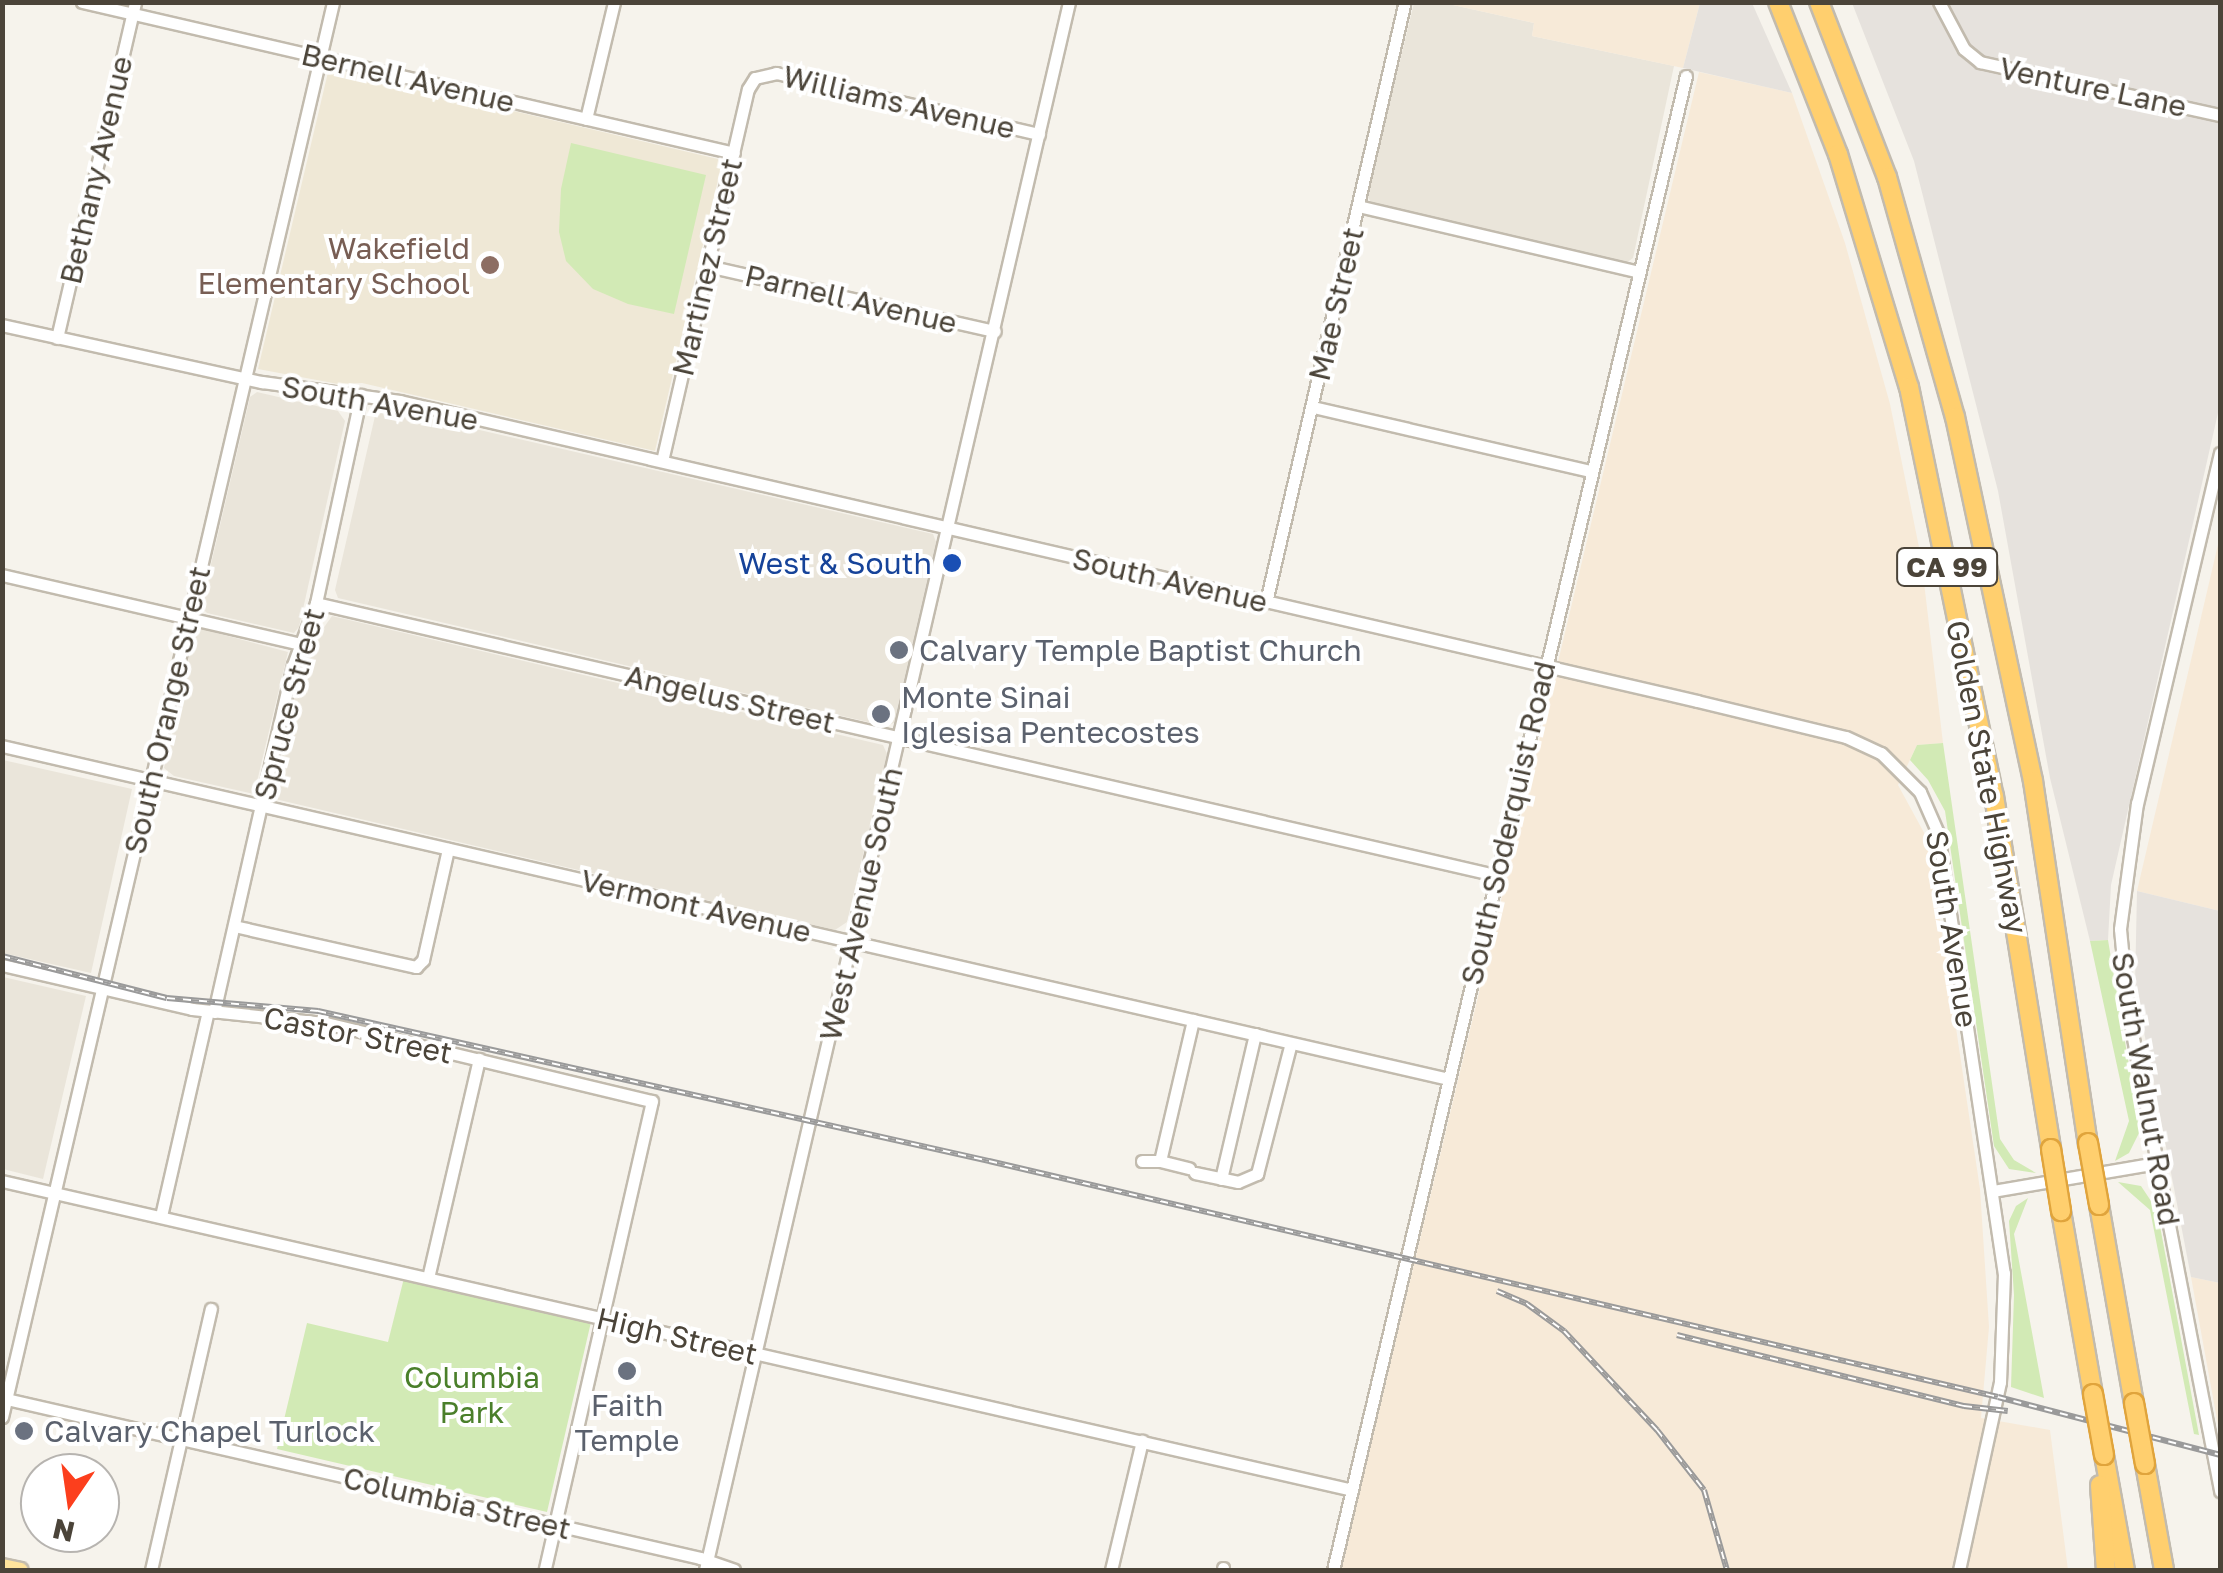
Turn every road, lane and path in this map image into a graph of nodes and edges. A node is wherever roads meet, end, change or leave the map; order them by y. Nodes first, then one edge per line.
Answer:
1 (82, 2) edge
2 (334, 2) edge
3 (614, 2) edge
4 (1069, 2) edge
5 (1778, 2) edge
6 (1819, 2) edge
7 (1939, 2) edge
8 (1404, 4) edge
9 (134, 8) edge
10 (320, 58) junction
11 (759, 75) joint
12 (1686, 76) dead end
13 (2220, 115) edge
14 (586, 119) junction
15 (1039, 134) junction
16 (734, 153) junction
17 (1358, 206) junction
18 (708, 266) junction
19 (1639, 272) junction
20 (2, 325) edge
21 (995, 332) junction
22 (57, 338) junction
23 (245, 379) junction
24 (361, 396) junction
25 (1313, 407) junction
26 (2220, 453) edge
27 (662, 461) junction
28 (1591, 471) junction
29 (948, 528) junction
30 (2, 575) edge
31 (1266, 602) junction
32 (316, 603) junction
33 (188, 618) junction
34 (300, 644) junction
35 (1544, 666) junction
36 (899, 738) junction
37 (2, 746) edge
38 (150, 780) junction
39 (262, 806) junction
40 (448, 848) junction
41 (1496, 875) junction
42 (234, 926) junction
43 (852, 942) junction
44 (2, 965) edge
45 (102, 988) junction
46 (211, 1011) junction
47 (1193, 1020) junction
48 (1254, 1034) junction
49 (1291, 1043) junction
50 (479, 1059) junction
51 (1449, 1079) junction
52 (1142, 1161) dead end
53 (1160, 1161) junction
54 (2156, 1163) junction
55 (1221, 1179) junction
56 (2, 1180) edge
57 (1992, 1191) junction
58 (56, 1193) junction
59 (161, 1216) junction
60 (428, 1278) junction
61 (211, 1309) dead end
62 (604, 1319) junction
63 (756, 1354) junction
64 (5, 1399) edge
65 (2, 1417) edge
66 (181, 1439) junction
67 (1142, 1441) junction
68 (2104, 1455) junction
69 (1352, 1490) junction
70 (2220, 1490) edge
71 (2152, 1506) junction
72 (556, 1526) junction
73 (2, 1566) edge
74 (706, 1566) edge
75 (20, 1570) edge
76 (150, 1570) edge
77 (545, 1570) edge
78 (734, 1570) edge
79 (1112, 1570) edge
80 (1334, 1570) edge
81 (1959, 1570) edge
82 (2106, 1570) edge
83 (2125, 1570) edge
84 (2164, 1570) edge
85 (2175, 1570) edge

1 - 9 street, Bernell Avenue
2 - 10 street, South Orange Street
3 - 14 street
4 - 15 street, West Avenue South
5 - 68 highway, Golden State Highway / CA 99, bridge
6 - 71 highway, Golden State Highway / CA 99, bridge
7 - 13 street, Venture Lane
8 - 17 street, Mae Street
9 - 10 street, Bernell Avenue
9 - 22 street, Bethany Avenue
10 - 14 street, Bernell Avenue
10 - 23 street, South Orange Street
11 - 15 street, Williams Avenue
11 - 16 street, Martinez Street
12 - 19 street, South Soderquist Road
14 - 16 street, Bernell Avenue
15 - 21 street, West Avenue South
16 - 18 street, Martinez Street
17 - 19 street
17 - 25 street, Mae Street
18 - 21 street, Parnell Avenue
18 - 27 street, Martinez Street
19 - 28 street, South Soderquist Road
20 - 22 street, South Avenue
21 - 29 street, West Avenue South
22 - 23 street, South Avenue
23 - 24 street, South Avenue
23 - 33 street, South Orange Street
24 - 27 street, South Avenue
24 - 32 street, Spruce Street
25 - 28 street
25 - 31 street, Mae Street
26 - 54 street, South Walnut Road
27 - 29 street, South Avenue
28 - 35 street, South Soderquist Road
29 - 31 street, South Avenue
29 - 36 street, West Avenue South
30 - 33 street
31 - 35 street, South Avenue
32 - 34 street, Spruce Street
32 - 36 street, Angelus Street
33 - 34 street
33 - 38 street, South Orange Street
34 - 39 street, Spruce Street
35 - 41 street, South Soderquist Road
35 - 57 street, South Avenue
36 - 41 street, Angelus Street
36 - 43 street, West Avenue South
37 - 38 street, Vermont Avenue
38 - 39 street, Vermont Avenue
38 - 45 street, South Orange Street
39 - 40 street, Vermont Avenue
39 - 42 street, Spruce Street
40 - 42 street
40 - 43 street, Vermont Avenue
41 - 51 street, South Soderquist Road
42 - 46 street, Spruce Street
43 - 47 street, Vermont Avenue
43 - 63 street, West Avenue South
44 - 45 street, Castor Street
45 - 46 street, Castor Street
45 - 58 street, South Orange Street
46 - 50 street, Castor Street
46 - 59 street, Spruce Street
47 - 48 street, Vermont Avenue
47 - 53 street
48 - 49 street, Vermont Avenue
48 - 55 street
49 - 51 street, Vermont Avenue
49 - 55 street
50 - 60 street
50 - 62 street, Castor Street
51 - 69 street, South Soderquist Road
52 - 53 street
53 - 55 street
54 - 57 street
54 - 70 street, South Walnut Road
56 - 58 street, High Street
57 - 81 street, South Avenue
58 - 59 street, High Street
58 - 64 street, South Orange Street
59 - 60 street, High Street
60 - 62 street, High Street
61 - 66 street
62 - 63 street, High Street
62 - 72 street
63 - 67 street, High Street
63 - 74 street, West Avenue South
64 - 65 street, South Orange Street
64 - 66 street, Columbia Street
66 - 72 street, Columbia Street
66 - 76 street
67 - 69 street, High Street
67 - 79 street
68 - 82 highway
68 - 83 highway, Golden State Highway / CA 99
69 - 80 street, South Soderquist Road
71 - 84 highway, Golden State Highway / CA 99
71 - 85 highway
72 - 74 street, Columbia Street
72 - 77 street
73 - 75 main road
74 - 78 street, Columbia Street

